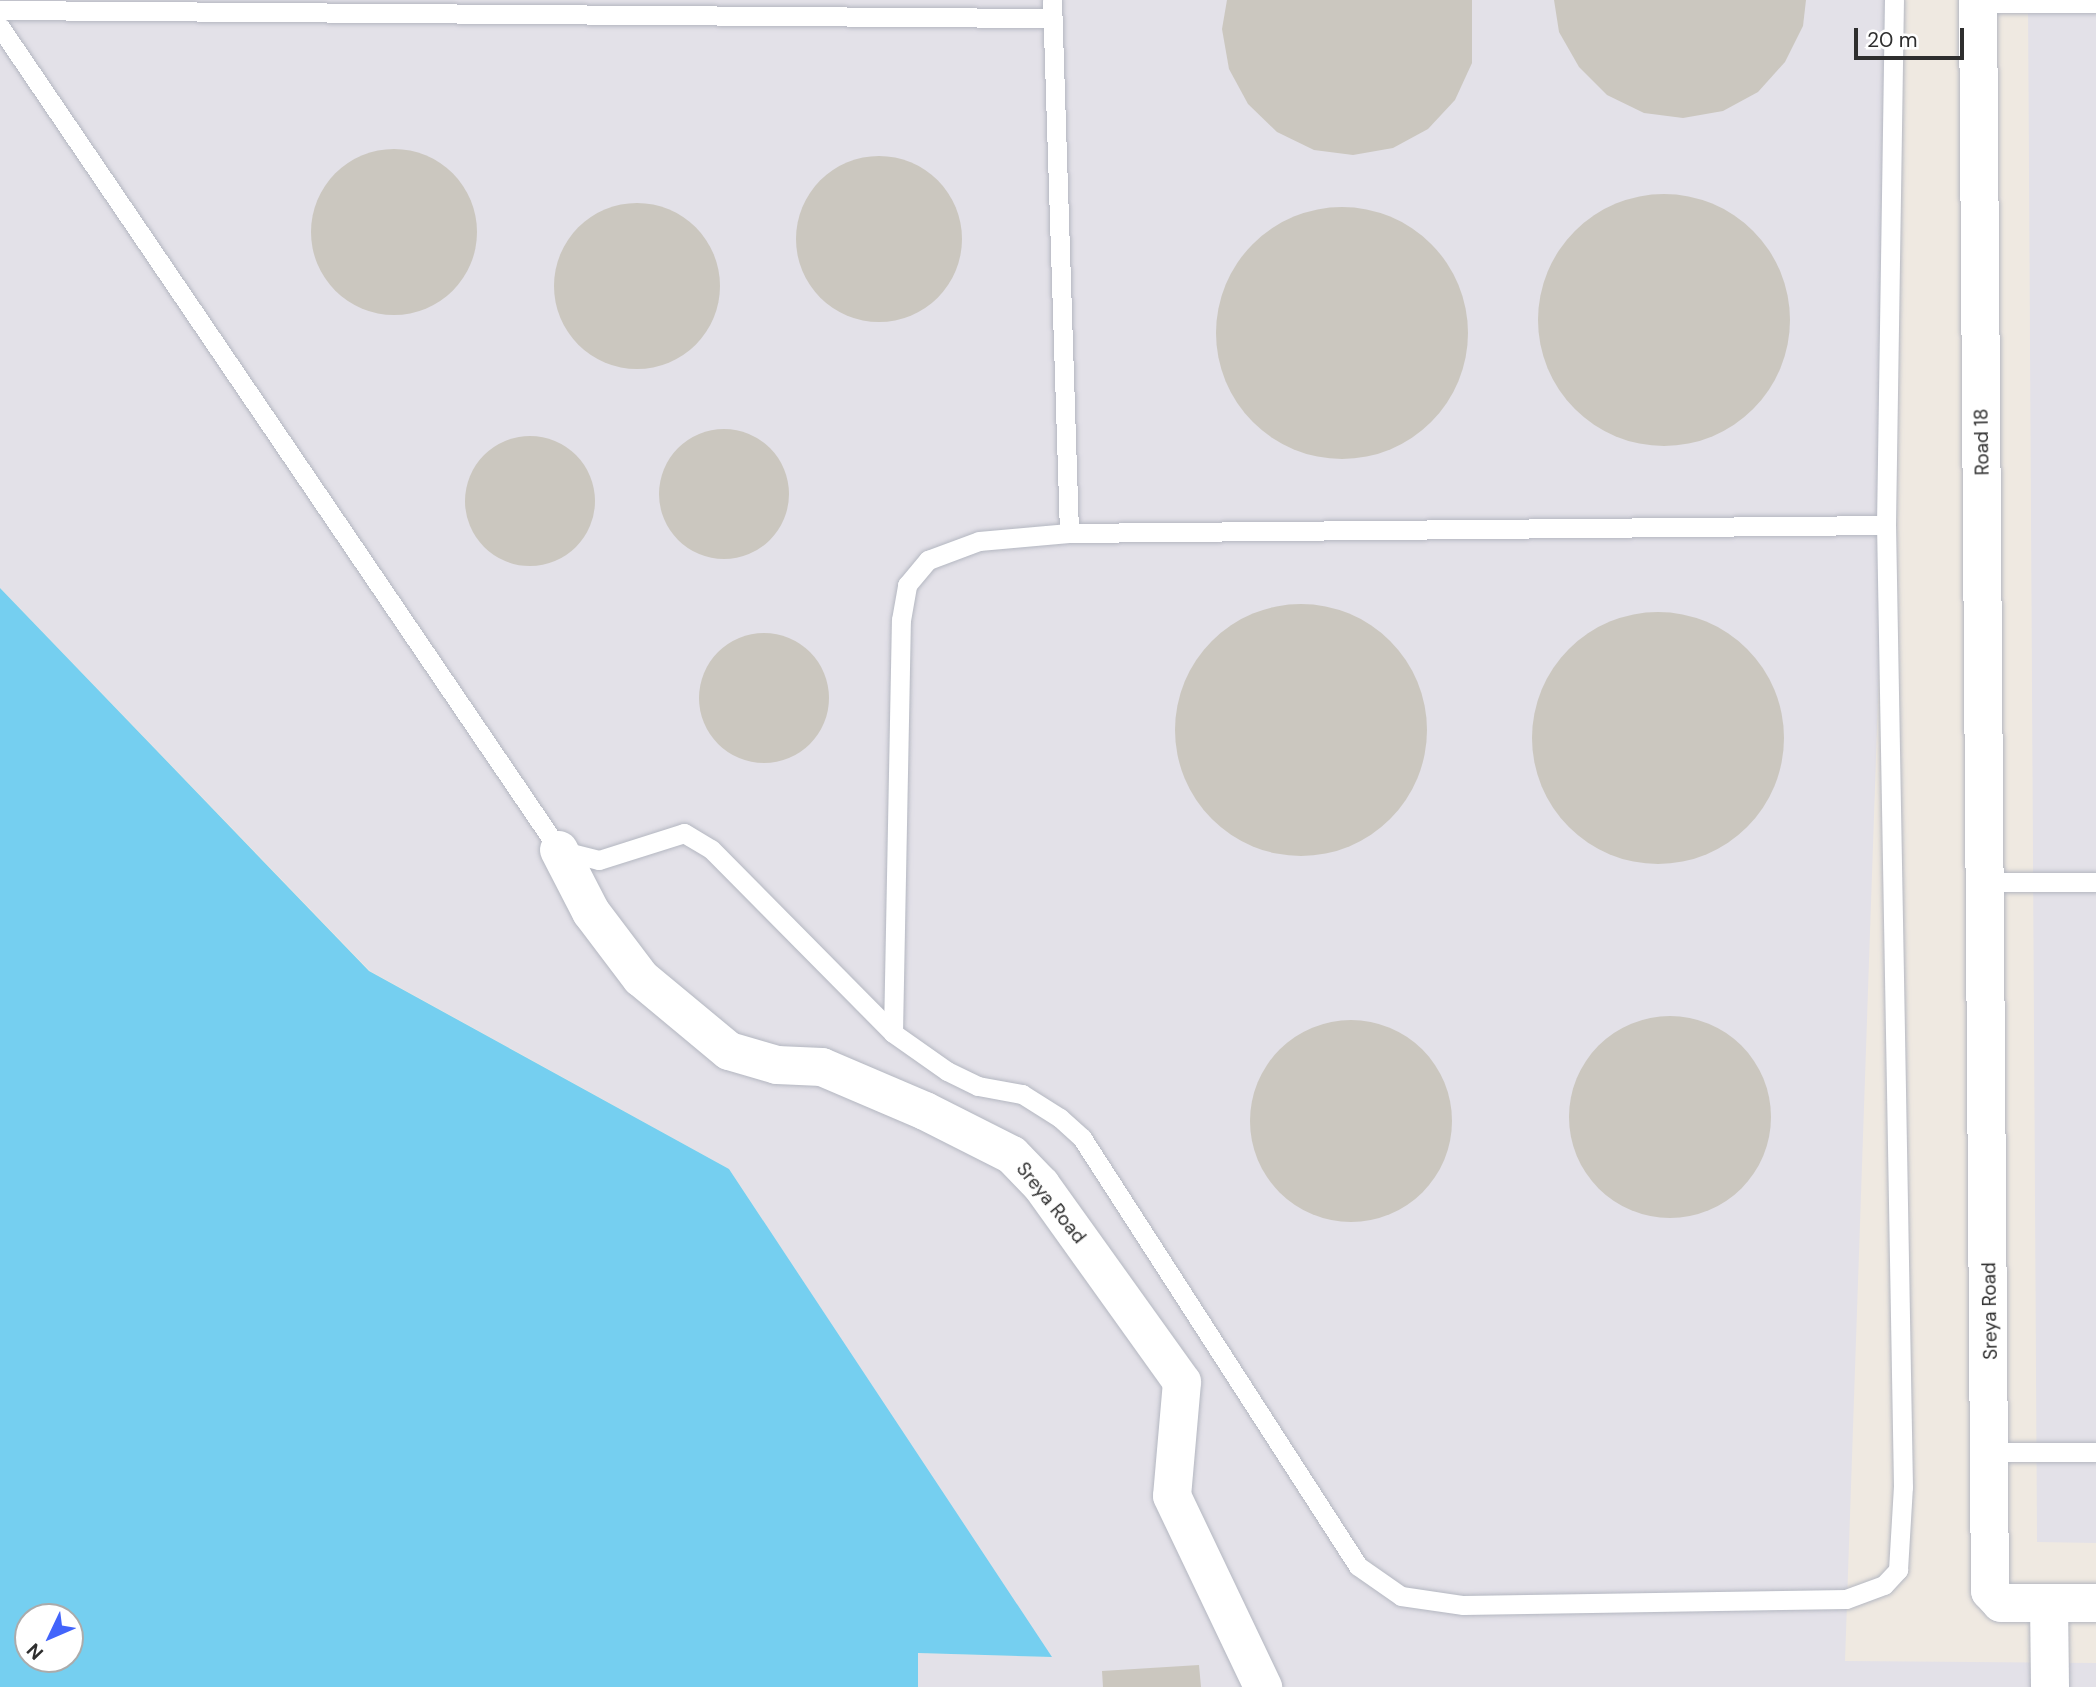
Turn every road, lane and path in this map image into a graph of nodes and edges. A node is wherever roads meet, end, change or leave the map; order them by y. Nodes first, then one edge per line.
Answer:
1 (1894, 0) edge
2 (1978, 1) edge
3 (2096, 2) edge
4 (0, 9) edge
5 (1051, 9) edge
6 (0, 27) edge
7 (1886, 525) junction
8 (1069, 533) junction
9 (559, 850) junction
10 (1986, 882) junction
11 (2096, 882) edge
12 (893, 1033) junction
13 (1991, 1452) junction
14 (2096, 1452) edge
15 (2049, 1602) junction
16 (2096, 1603) edge
17 (1263, 1687) edge
18 (2050, 1687) edge

1 - 7 lane
2 - 3 lane
2 - 10 street, Road 18
4 - 5 lane
5 - 8 lane
6 - 9 lane
7 - 8 lane
7 - 12 lane
8 - 12 lane
9 - 12 lane
9 - 17 street, Sreya Road
10 - 11 lane
10 - 13 street, Sreya Road
13 - 14 lane
13 - 15 street, Sreya Road
15 - 16 street, Sreya Road
15 - 18 street

